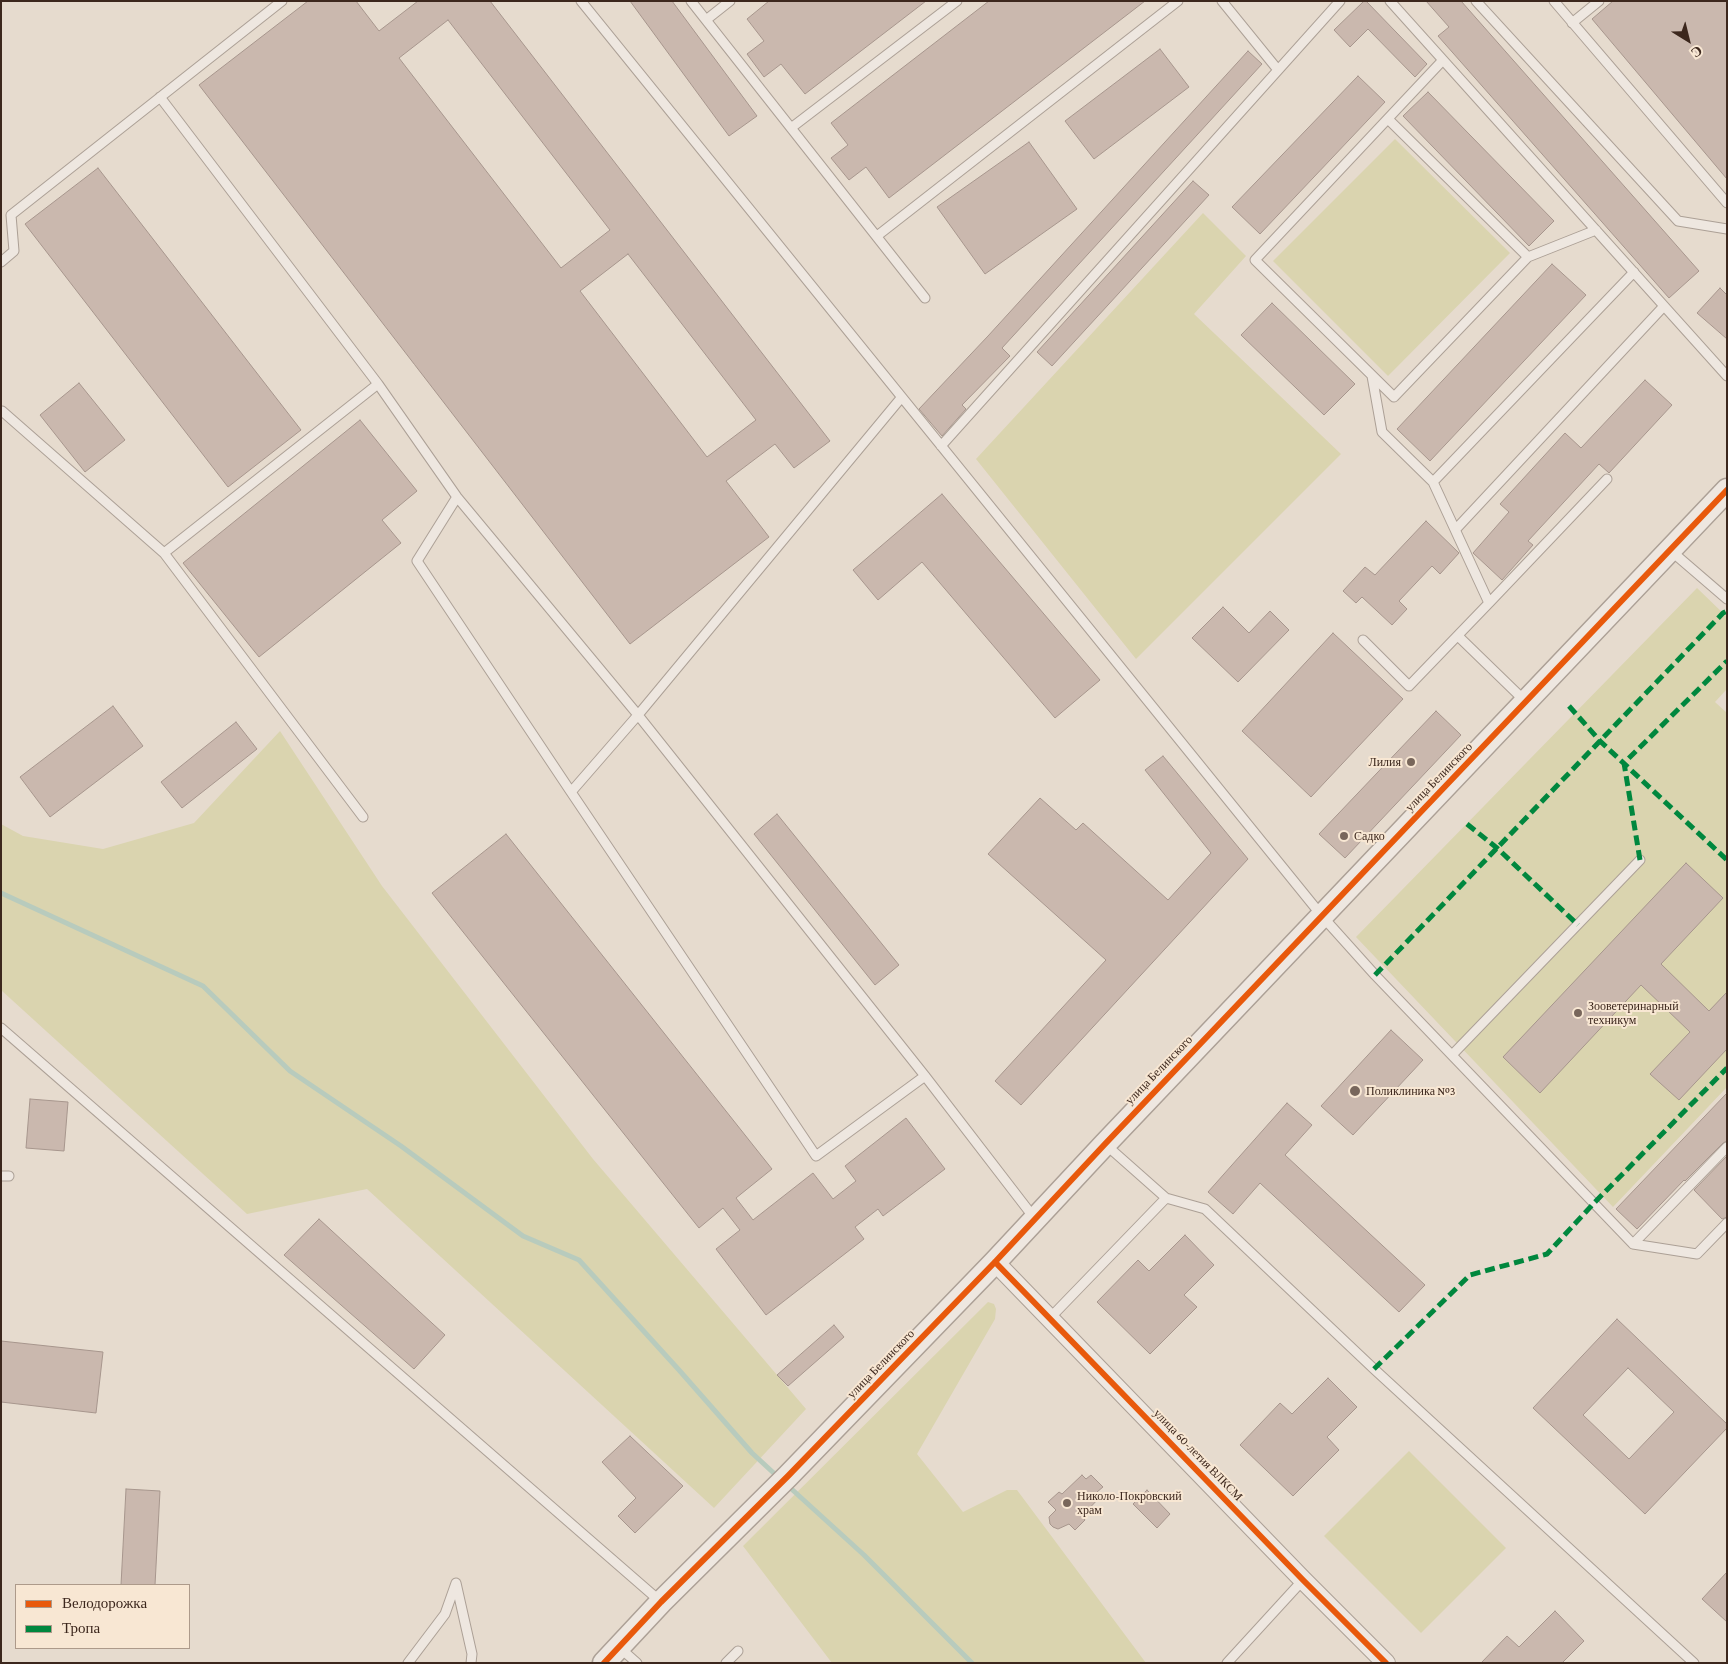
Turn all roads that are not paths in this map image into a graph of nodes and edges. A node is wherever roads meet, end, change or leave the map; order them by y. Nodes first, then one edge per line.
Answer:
1 (282, 1) edge
2 (581, 1) edge
3 (691, 1) edge
4 (730, 1) edge
5 (957, 1) edge
6 (1178, 1) edge
7 (1222, 1) edge
8 (1340, 1) edge
9 (1390, 1) edge
10 (1476, 1) edge
11 (1554, 1) edge
12 (1599, 1) edge
13 (706, 20) junction
14 (1572, 23) junction
15 (1443, 60) junction
16 (1278, 70) junction
17 (160, 98) junction
18 (1388, 119) junction
19 (791, 128) junction
20 (1727, 203) edge
21 (1727, 229) edge
22 (1596, 230) junction
23 (877, 236) junction
24 (1528, 257) junction
25 (1, 262) edge
26 (1634, 272) junction
27 (925, 298) dead end
28 (1664, 306) junction
29 (1372, 375) junction
30 (1727, 376) edge
31 (378, 384) junction
32 (901, 398) junction
33 (2, 411) edge
34 (941, 446) junction
35 (1608, 479) dead end
36 (1433, 482) junction
37 (1727, 490) edge
38 (457, 497) junction
39 (1456, 529) junction
40 (1670, 550) junction
41 (164, 553) junction
42 (1727, 599) edge
43 (1489, 603) junction
44 (1458, 636) junction
45 (1363, 640) dead end
46 (1526, 702) junction
47 (638, 715) junction
48 (571, 792) junction
49 (363, 817) dead end
50 (1640, 860) dead end
51 (1322, 916) junction
52 (1, 1028) edge
53 (1452, 1055) junction
54 (925, 1076) junction
55 (1105, 1144) junction
56 (1727, 1147) edge
57 (1166, 1198) junction
58 (1035, 1219) junction
59 (1727, 1223) edge
60 (1633, 1244) junction
61 (995, 1262) junction
62 (1050, 1318) junction
63 (1303, 1580) junction
64 (661, 1602) junction
65 (738, 1651) dead end
66 (612, 1655) edge
67 (408, 1663) edge
68 (471, 1663) edge
69 (637, 1663) edge
70 (726, 1663) edge
71 (1227, 1663) edge
72 (1386, 1663) edge
73 (1694, 1663) edge

1 - 17 lane
2 - 32 lane
3 - 13 lane
4 - 13 lane
5 - 19 lane
6 - 23 lane
7 - 16 lane
8 - 16 lane
9 - 15 lane
10 - 21 lane
11 - 14 lane
12 - 14 lane
13 - 19 lane
14 - 20 lane
15 - 18 lane
15 - 22 lane
16 - 34 lane
17 - 25 lane
17 - 31 lane
18 - 24 lane
18 - 29 lane
19 - 23 lane
22 - 24 lane
22 - 26 lane
23 - 27 lane
24 - 29 lane
26 - 28 lane
26 - 36 lane
28 - 30 lane
28 - 39 lane
29 - 36 lane
31 - 38 lane
31 - 41 lane
32 - 34 lane
32 - 47 lane
33 - 41 lane
34 - 51 lane
35 - 43 lane
36 - 39 lane
37 - 40 street, улица Белинского
38 - 47 lane
38 - 48 lane
39 - 43 lane
40 - 42 lane
40 - 46 street, улица Белинского
41 - 49 lane
43 - 44 lane
44 - 45 lane
44 - 46 lane
46 - 51 street, улица Белинского
47 - 48 lane
47 - 54 lane
48 - 54 lane
50 - 53 lane
51 - 53 lane
51 - 55 street, улица Белинского
52 - 64 lane
53 - 60 lane
54 - 58 lane
55 - 57 lane
55 - 58 street, улица Белинского
56 - 60 lane
57 - 62 lane
57 - 73 lane
58 - 61 street, улица Белинского
59 - 60 lane
61 - 62 street, улица 60-летия ВЛКСМ
61 - 64 street, улица Белинского
62 - 63 street, улица 60-летия ВЛКСМ
63 - 71 lane
63 - 72 street, улица 60-летия ВЛКСМ
64 - 66 street, улица Белинского
65 - 70 lane
66 - 69 lane
67 - 68 lane

